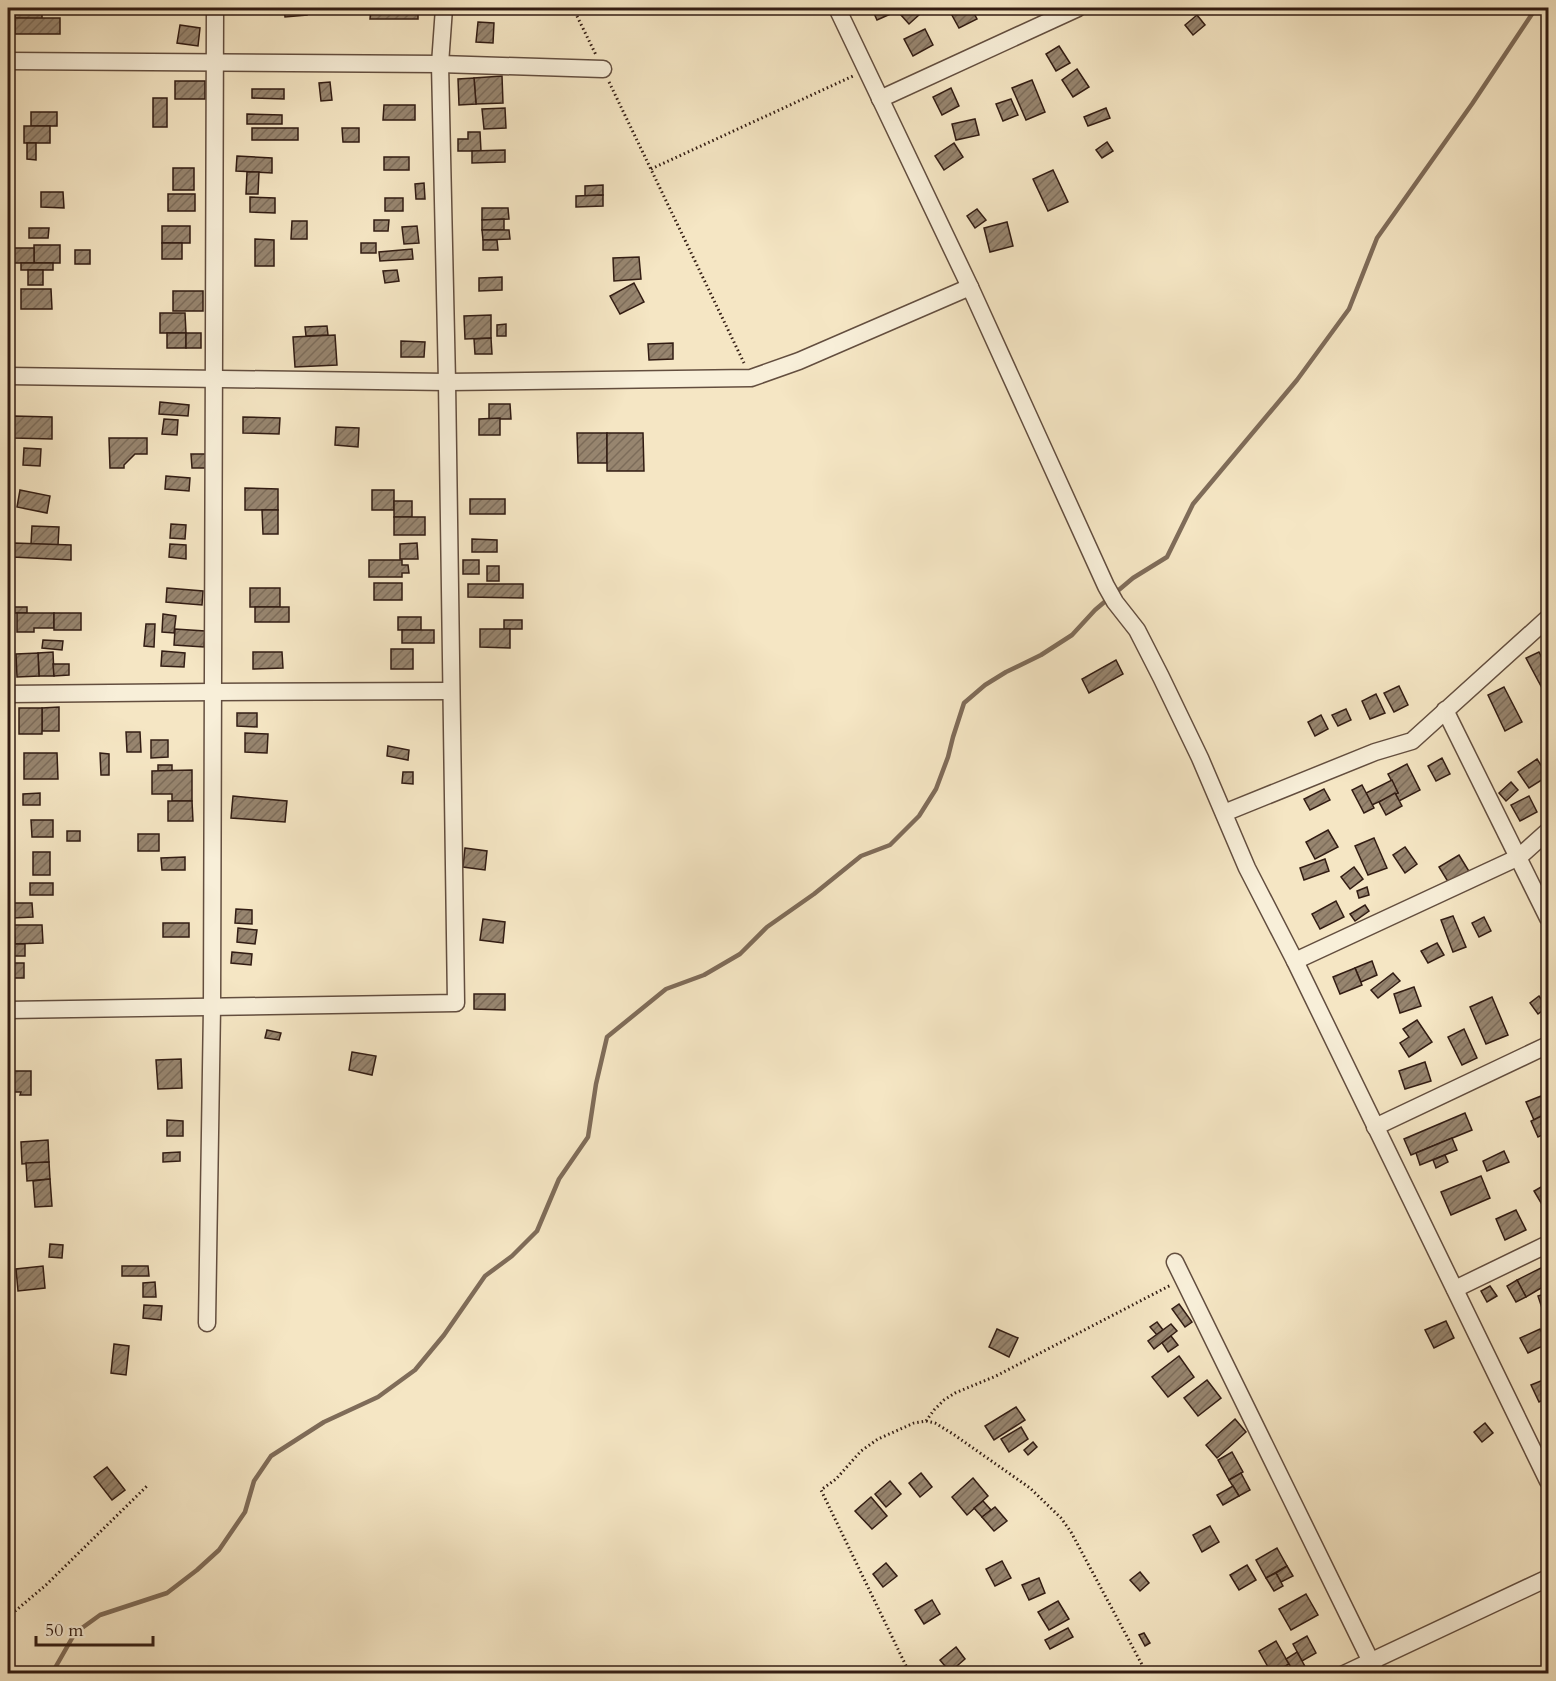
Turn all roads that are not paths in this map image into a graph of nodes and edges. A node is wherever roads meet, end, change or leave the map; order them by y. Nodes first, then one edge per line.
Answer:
1 (215, 8) edge
2 (444, 8) edge
3 (837, 8) edge
4 (1078, 8) edge
5 (8, 61) edge
6 (214, 63) junction
7 (440, 64) junction
8 (603, 69) road end
9 (880, 99) junction
10 (970, 287) junction
11 (8, 376) edge
12 (213, 379) junction
13 (447, 382) junction
14 (1548, 618) edge
15 (452, 691) junction
16 (213, 692) junction
17 (8, 694) edge
18 (1445, 710) junction
19 (1224, 813) junction
20 (1548, 831) edge
21 (1519, 857) junction
22 (1548, 918) edge
23 (1294, 961) junction
24 (212, 1007) junction
25 (8, 1010) edge
26 (1548, 1046) edge
27 (1375, 1127) junction
28 (1548, 1244) edge
29 (1175, 1262) dead end
30 (1455, 1289) junction
31 (207, 1323) dead end
32 (1543, 1455) edge
33 (1548, 1480) edge
34 (1548, 1578) edge
35 (1374, 1667) edge
36 (1344, 1674) edge

1 - 6 street
2 - 7 street
3 - 9 street
4 - 9 street
5 - 6 street
6 - 7 street
6 - 12 street
7 - 8 street
7 - 13 street
9 - 10 street
10 - 13 street
10 - 19 street
11 - 12 street
12 - 13 street
12 - 16 street
13 - 15 street
14 - 18 street
15 - 16 street
15 - 24 street
16 - 17 street
16 - 24 street
18 - 19 street
18 - 21 street
19 - 23 street
20 - 21 street
21 - 22 street
21 - 23 street
23 - 27 street
24 - 25 street
24 - 31 street
26 - 27 street
27 - 30 street
28 - 30 street
29 - 35 street
30 - 32 street
32 - 33 street
34 - 35 street
35 - 36 street

